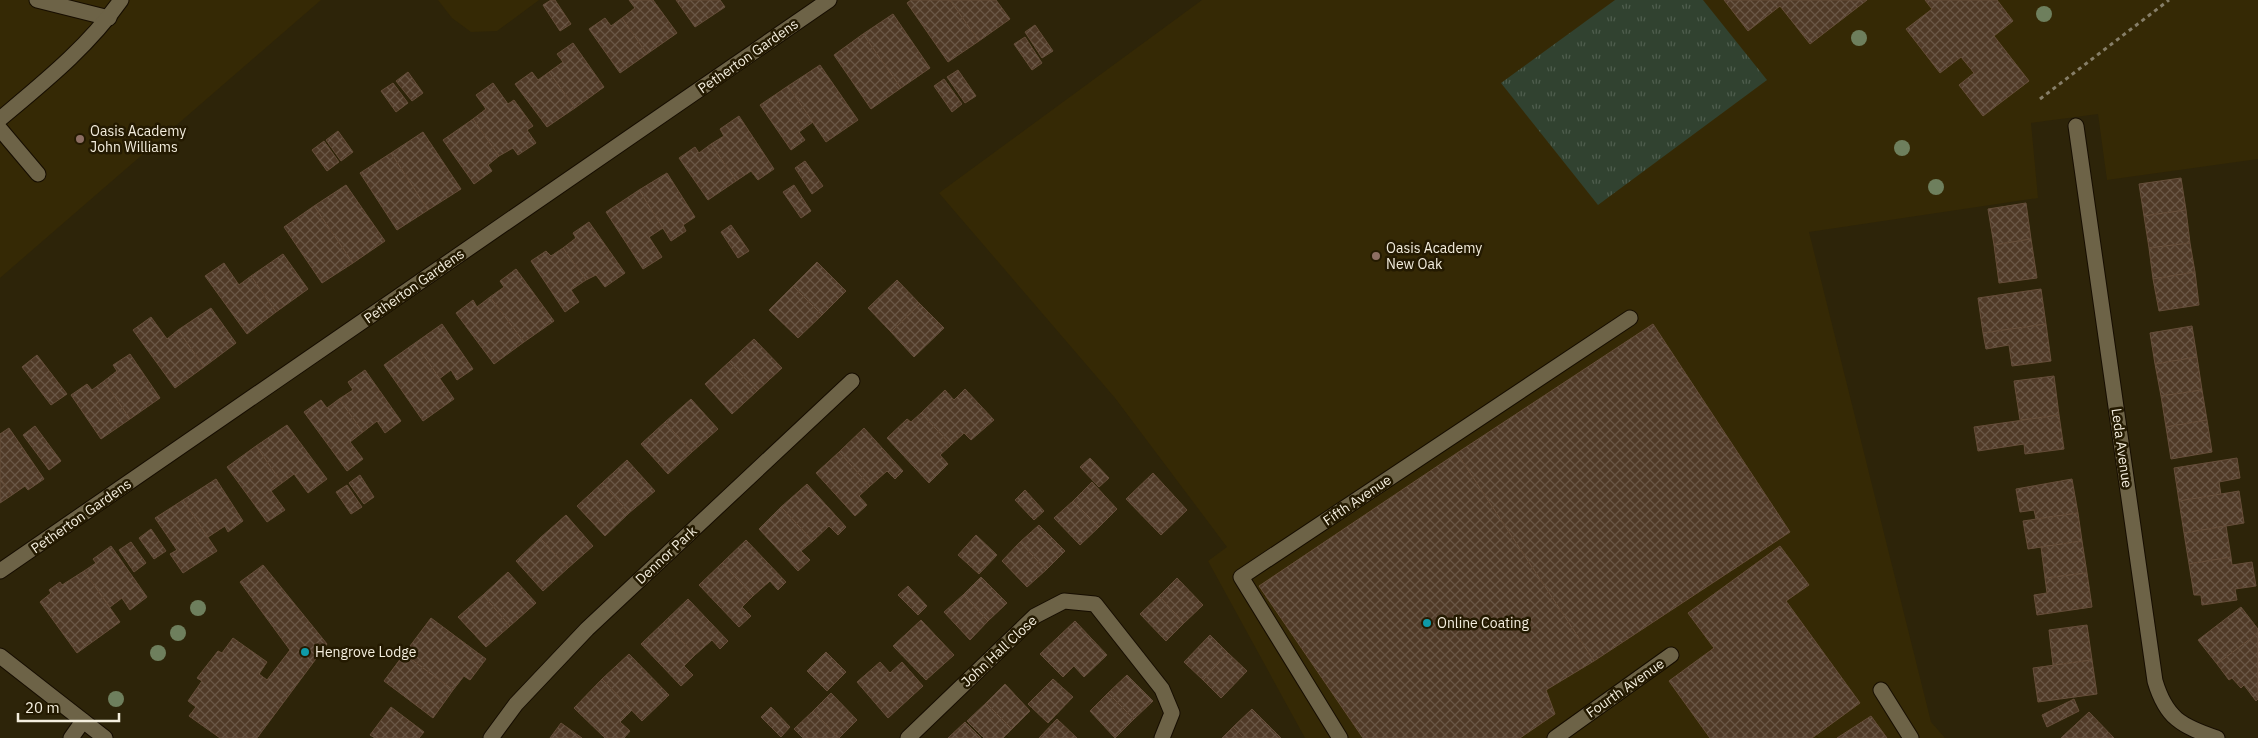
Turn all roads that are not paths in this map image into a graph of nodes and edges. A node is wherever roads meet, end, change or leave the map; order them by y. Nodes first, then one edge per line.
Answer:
1 (37, 0) edge
2 (121, 0) edge
3 (829, 0) edge
4 (109, 18) junction
5 (0, 118) edge
6 (2076, 126) dead end
7 (0, 129) edge
8 (38, 174) dead end
9 (1630, 318) dead end
10 (852, 382) dead end
11 (0, 571) edge
12 (0, 656) edge
13 (1671, 656) dead end
14 (1881, 690) dead end
15 (83, 721) junction
16 (71, 738) edge
17 (105, 738) edge
18 (491, 738) edge
19 (908, 738) edge
20 (1162, 738) edge
21 (1340, 738) edge
22 (1555, 738) edge
23 (1911, 738) edge
24 (2217, 738) edge

1 - 4 street
2 - 4 street
3 - 11 street, Petherton Gardens
4 - 5 street
6 - 24 street, Leda Avenue
7 - 8 street
9 - 21 street, Fifth Avenue
10 - 18 street, Dennor Park
12 - 15 street
13 - 22 street, Fourth Avenue
14 - 23 street
15 - 16 street
15 - 17 street
19 - 20 street, John Hall Close

